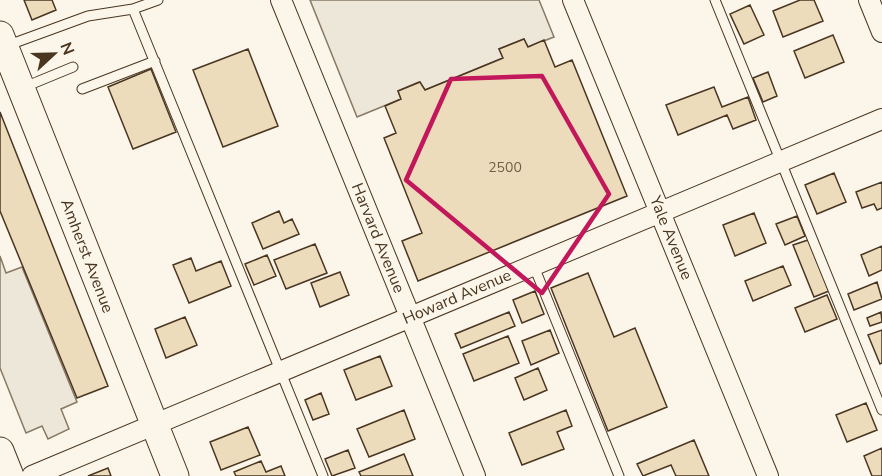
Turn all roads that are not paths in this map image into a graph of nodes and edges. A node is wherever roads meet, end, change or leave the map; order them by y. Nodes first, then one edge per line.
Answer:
1 (158, 0) edge
2 (281, 0) edge
3 (573, 0) edge
4 (715, 0) edge
5 (869, 0) edge
6 (133, 9) junction
7 (882, 32) edge
8 (2, 41) edge
9 (155, 61) junction
10 (73, 68) dead end
11 (21, 88) junction
12 (82, 89) dead end
13 (882, 118) edge
14 (781, 161) junction
15 (660, 211) junction
16 (534, 264) junction
17 (410, 316) junction
18 (281, 370) junction
19 (882, 410) edge
20 (153, 424) junction
21 (0, 451) edge
22 (10, 476) edge
23 (32, 476) edge
24 (175, 476) edge
25 (323, 476) edge
26 (475, 476) edge
27 (619, 476) edge
28 (768, 476) edge

1 - 6 lane
2 - 17 street, Harvard Avenue
3 - 15 street, Yale Avenue
4 - 14 lane
5 - 7 street
6 - 8 lane
6 - 9 lane
8 - 11 street, Amherst Avenue
9 - 12 lane
9 - 18 lane
10 - 11 lane
11 - 20 street, Amherst Avenue
13 - 14 street, Howard Avenue
14 - 15 street, Howard Avenue
14 - 19 lane
15 - 16 street, Howard Avenue
15 - 28 street, Yale Avenue
16 - 17 street, Howard Avenue
16 - 27 lane
17 - 18 street, Howard Avenue
17 - 26 street, Harvard Avenue
18 - 20 street, Howard Avenue
18 - 25 lane
20 - 23 street, Howard Avenue
20 - 24 street, Amherst Avenue
21 - 22 street

